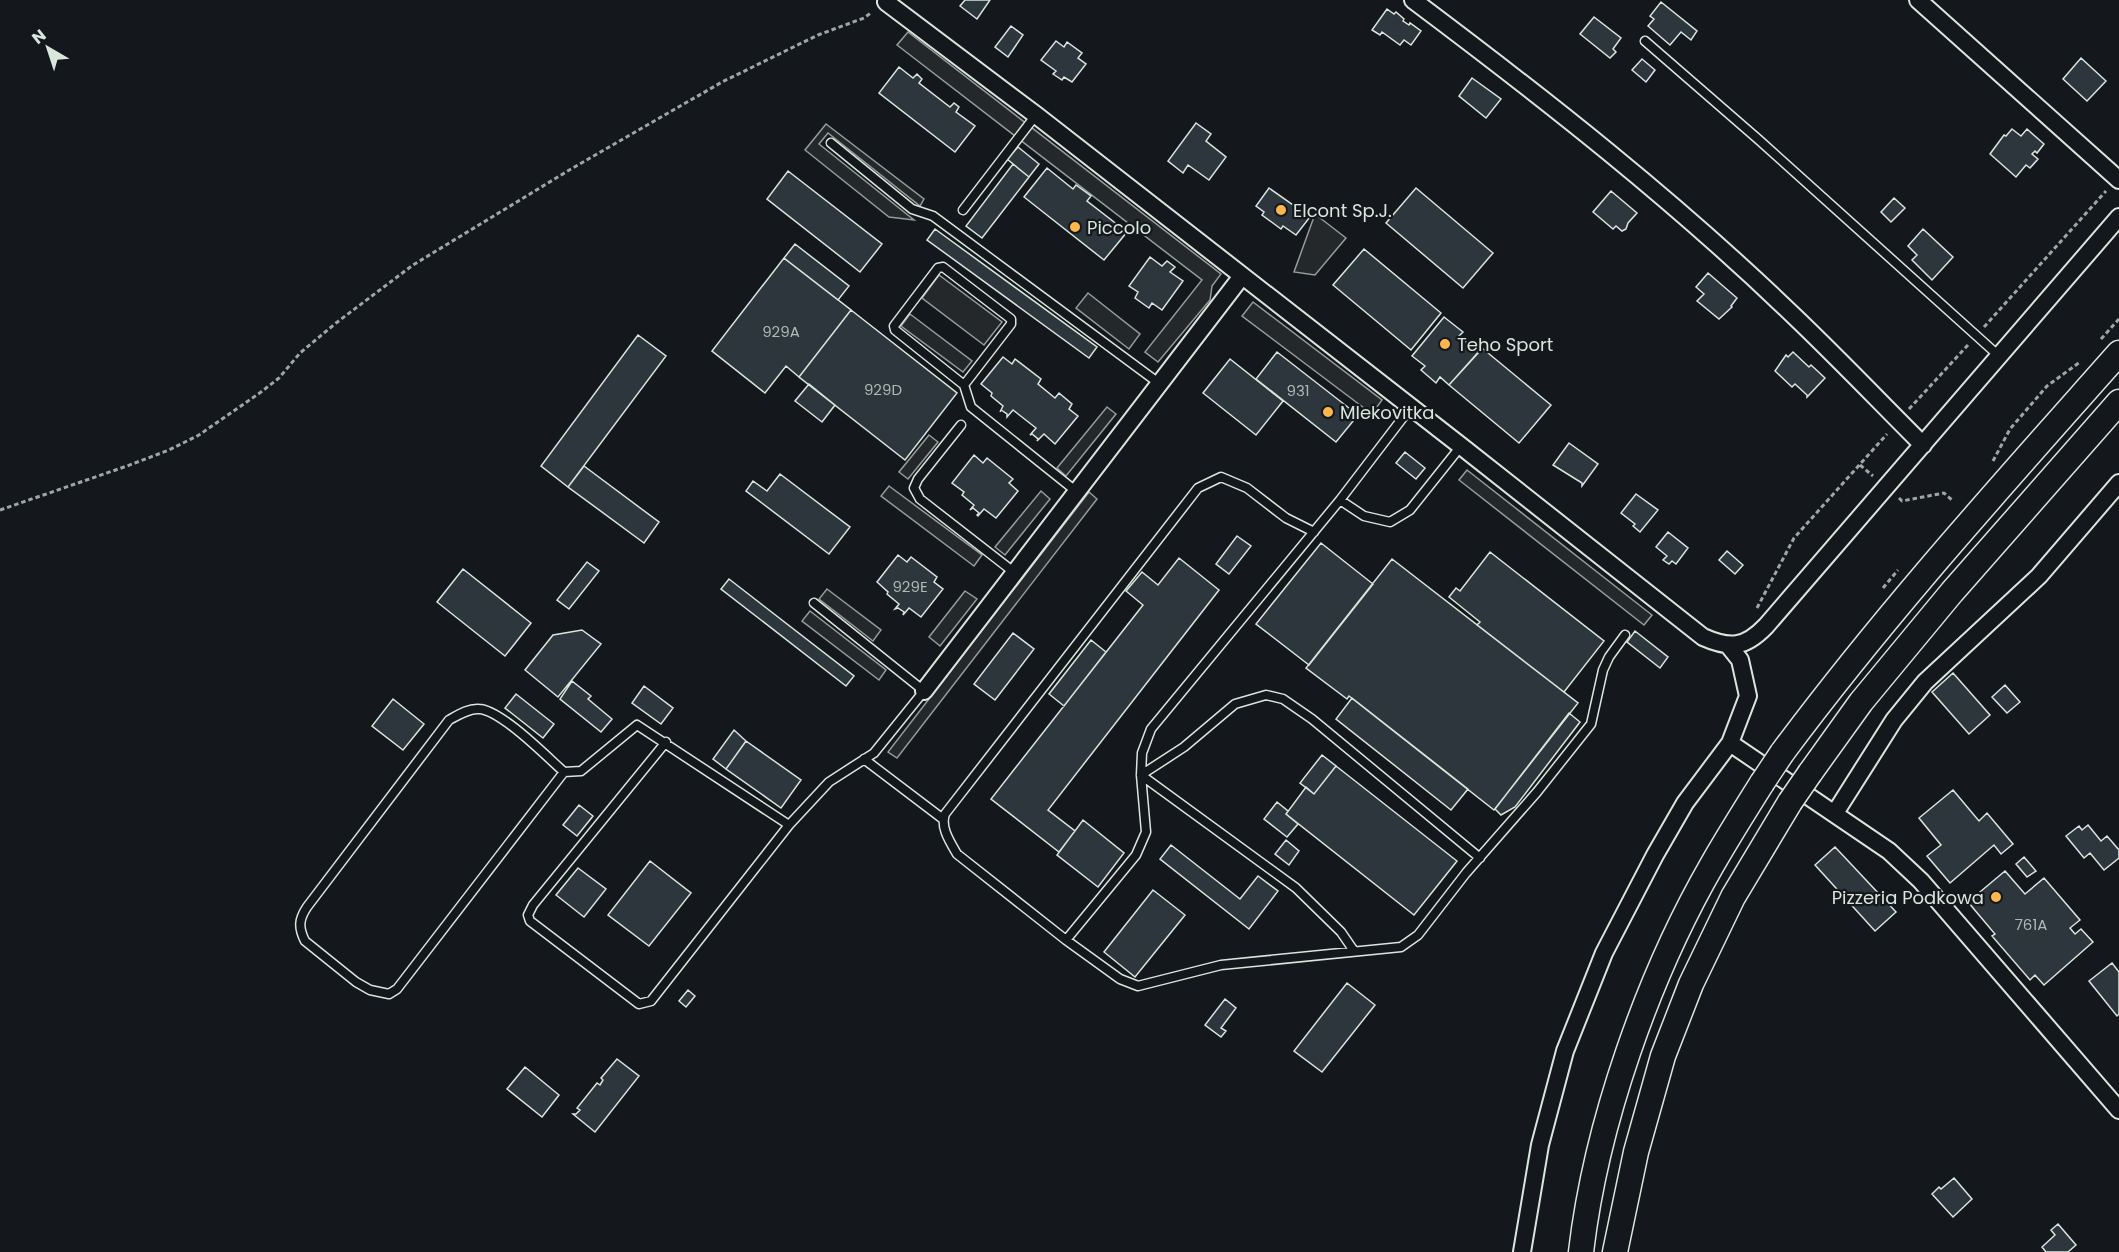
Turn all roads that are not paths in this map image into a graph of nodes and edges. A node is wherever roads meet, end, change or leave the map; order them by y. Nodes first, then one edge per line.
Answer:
1 (1413, 0) edge
2 (1918, 0) edge
3 (886, 1) edge
4 (1645, 41) dead end
5 (1036, 115) junction
6 (831, 143) dead end
7 (2118, 179) edge
8 (963, 210) dead end
9 (2119, 217) edge
10 (1242, 276) junction
11 (2119, 353) edge
12 (1999, 356) junction
13 (1160, 384) junction
14 (964, 385) junction
15 (2119, 402) edge
16 (1412, 407) junction
17 (961, 425) dead end
18 (1923, 445) junction
19 (1461, 446) junction
20 (2119, 483) edge
21 (1077, 492) junction
22 (1340, 500) junction
23 (1314, 532) junction
24 (1015, 573) junction
25 (814, 603) dead end
26 (1625, 635) dead end
27 (1728, 645) junction
28 (924, 691) junction
29 (666, 742) junction
30 (1730, 743) junction
31 (864, 759) junction
32 (564, 772) junction
33 (1141, 775) junction
34 (1835, 813) junction
35 (943, 819) junction
36 (789, 825) junction
37 (1480, 858) junction
38 (1066, 940) junction
39 (1354, 951) junction
40 (2119, 1110) edge
41 (1522, 1252) edge
42 (1581, 1252) edge
43 (1615, 1252) edge

1 - 18 street
2 - 7 street
3 - 5 street
4 - 12 lane
5 - 8 lane
5 - 10 street
6 - 13 lane
9 - 12 street
10 - 13 street
10 - 16 street
11 - 42 main road, bridge
12 - 18 street
13 - 21 street
14 - 14 lane
14 - 21 lane
15 - 43 main road, bridge
16 - 19 street
16 - 22 lane
17 - 24 lane
18 - 27 street
19 - 22 lane
19 - 27 street
20 - 34 street
21 - 24 street
22 - 23 lane
23 - 33 lane
23 - 35 lane
24 - 28 street
25 - 28 lane
26 - 37 lane
27 - 30 street
28 - 31 lane
29 - 32 lane
29 - 36 lane
29 - 36 lane
30 - 34 street
30 - 41 street
31 - 35 lane
31 - 36 lane
32 - 32 lane
33 - 37 lane
33 - 38 lane
33 - 39 lane
34 - 40 street
35 - 38 lane
37 - 39 lane
38 - 39 lane

